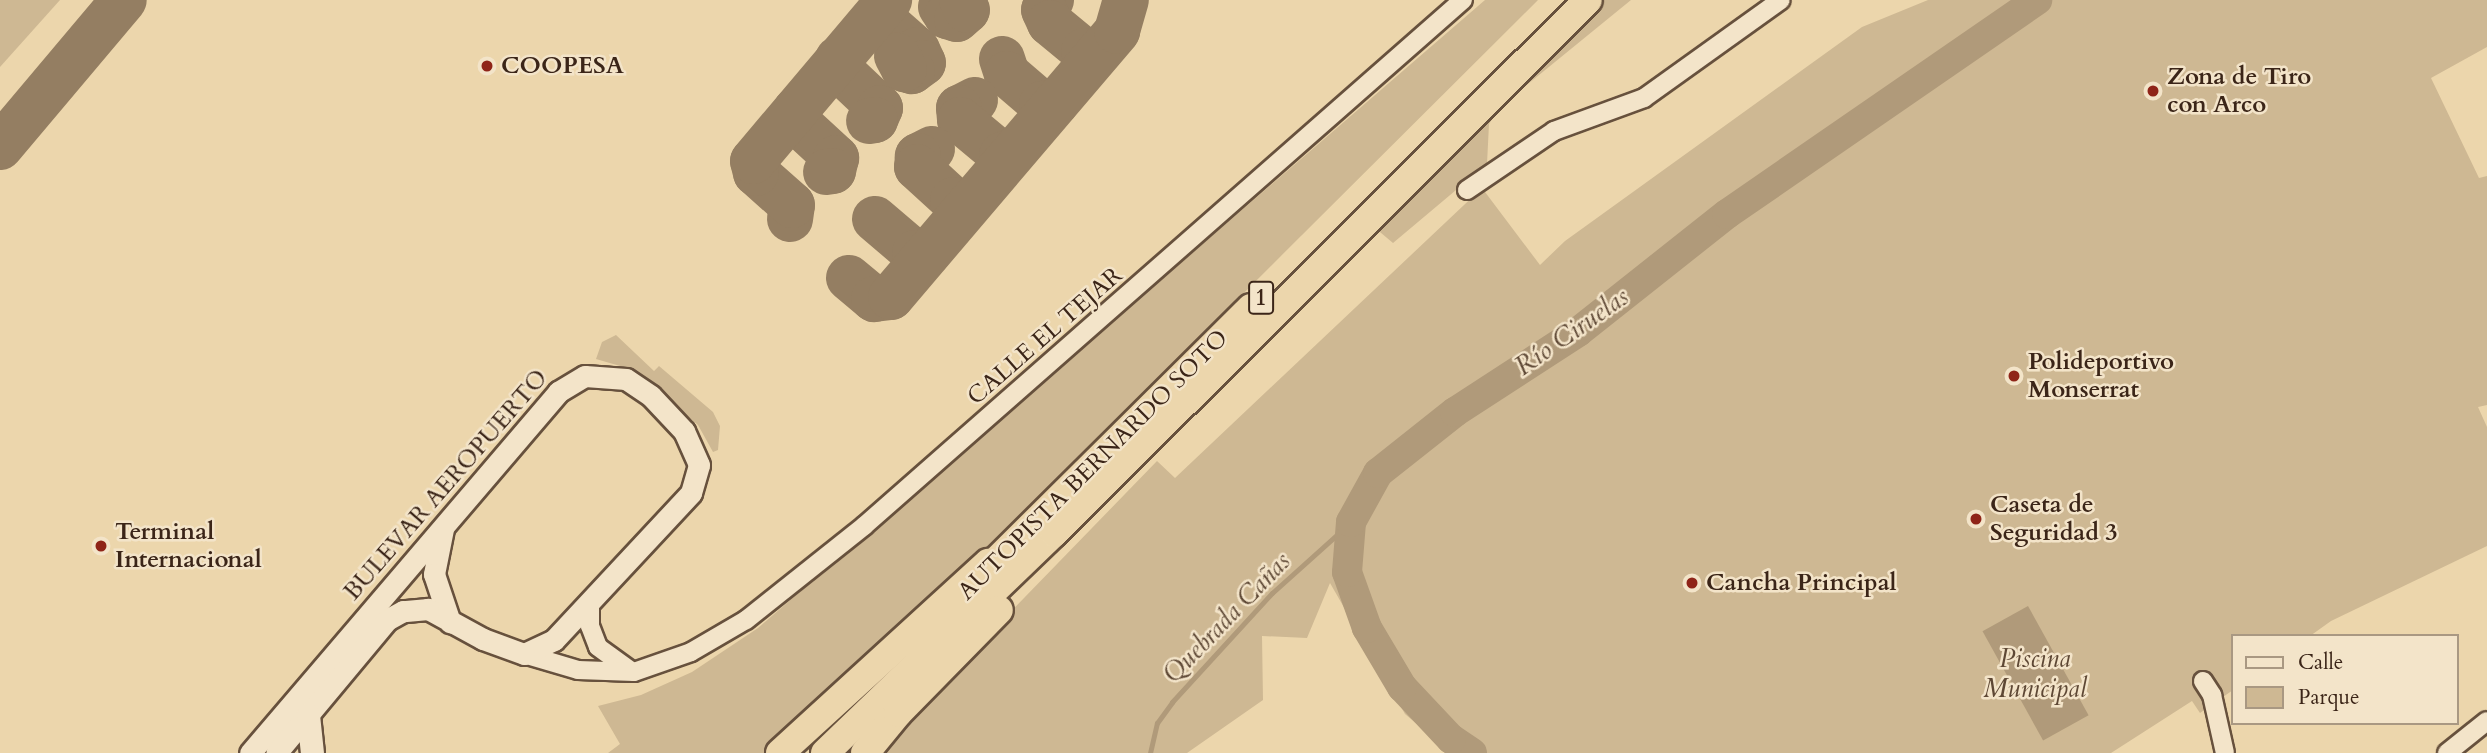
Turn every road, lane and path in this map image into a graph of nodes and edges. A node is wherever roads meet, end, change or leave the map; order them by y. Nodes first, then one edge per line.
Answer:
1 (1463, 0) edge
2 (1562, 0) edge
3 (1588, 0) edge
4 (1781, 0) edge
5 (1467, 190) dead end
6 (1375, 211) junction
7 (445, 524) junction
8 (1047, 525) junction
9 (590, 603) junction
10 (450, 622) junction
11 (523, 654) junction
12 (634, 672) junction
13 (2203, 681) dead end
14 (845, 691) junction
15 (308, 715) junction
16 (2487, 721) edge
17 (250, 753) edge
18 (276, 753) edge
19 (312, 753) edge
20 (766, 753) edge
21 (780, 753) edge
22 (804, 753) edge
23 (825, 753) edge
24 (850, 753) edge
25 (865, 753) edge
26 (2225, 753) edge
27 (2447, 753) edge

1 - 12 street, CALLE EL TEJAR
2 - 8 highway, AUTOPISTA BERNARDO SOTO / 1
3 - 6 highway, AUTOPISTA BERNARDO SOTO / 1
4 - 5 street
6 - 8 highway, AUTOPISTA BERNARDO SOTO / 1
6 - 25 highway
7 - 9 street, BULEVAR AEROPUERTO
7 - 10 street
7 - 17 street, BULEVAR AEROPUERTO
8 - 14 highway, 1
8 - 22 highway, AUTOPISTA BERNARDO SOTO / 1
8 - 23 highway, AUTOPISTA BERNARDO SOTO / 1
8 - 24 highway, AUTOPISTA BERNARDO SOTO / 1
9 - 11 street, BULEVAR AEROPUERTO
9 - 12 street
10 - 11 street, BULEVAR AEROPUERTO
10 - 15 street, BULEVAR AEROPUERTO
11 - 12 street, CALLE EL TEJAR
13 - 26 street
14 - 20 highway
14 - 21 highway, 1
15 - 18 street, BULEVAR AEROPUERTO
15 - 19 main road
16 - 27 street

